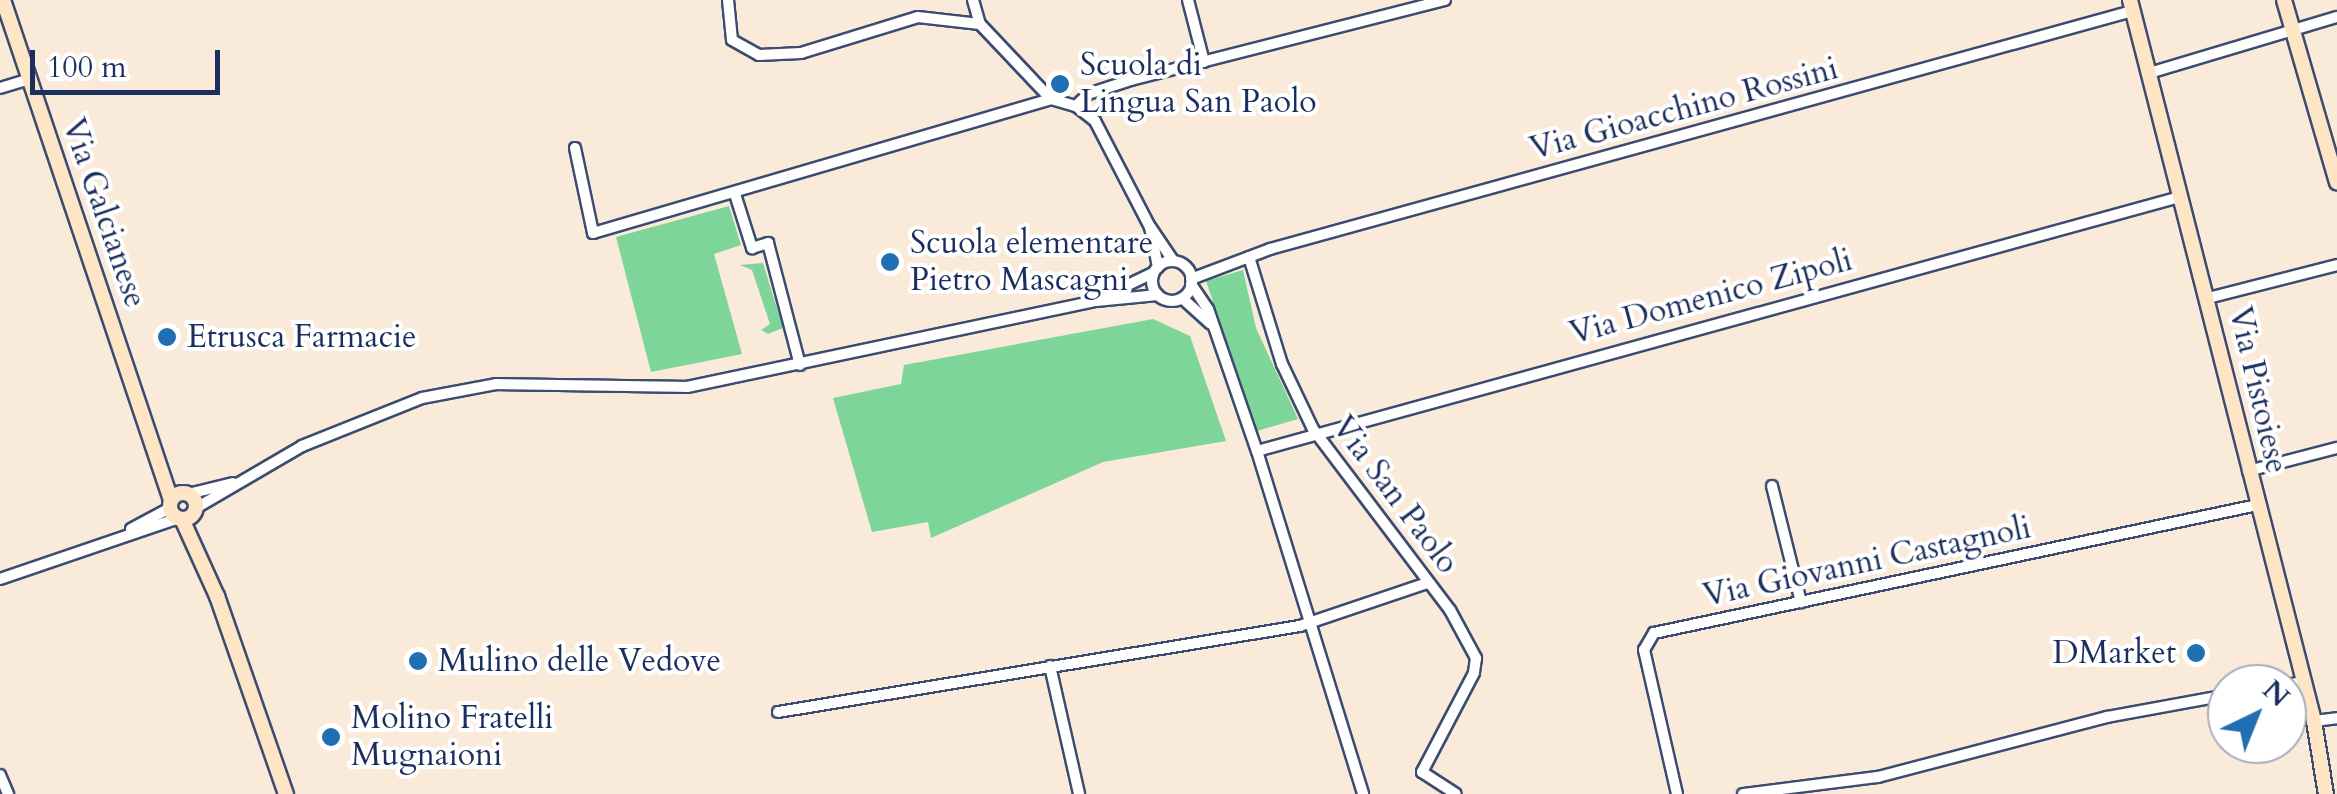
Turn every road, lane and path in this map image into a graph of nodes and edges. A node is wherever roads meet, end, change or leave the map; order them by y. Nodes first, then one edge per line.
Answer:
1 (3, 0) edge
2 (728, 0) edge
3 (940, 0) edge
4 (973, 0) edge
5 (1188, 0) edge
6 (2284, 0) edge
7 (1440, 1) edge
8 (2131, 6) edge
9 (932, 16) junction
10 (2337, 18) edge
11 (980, 24) junction
12 (2293, 32) junction
13 (1204, 62) junction
14 (2149, 73) junction
15 (30, 79) junction
16 (0, 88) edge
17 (1051, 100) junction
18 (1076, 106) junction
19 (575, 148) dead end
20 (2337, 182) edge
21 (735, 194) junction
22 (2180, 197) junction
23 (1150, 228) junction
24 (1248, 257) junction
25 (1172, 261) junction
26 (2337, 265) edge
27 (1156, 270) junction
28 (1191, 281) junction
29 (1158, 294) junction
30 (1182, 298) junction
31 (2208, 298) junction
32 (1096, 301) junction
33 (1213, 328) junction
34 (800, 365) junction
35 (1318, 435) junction
36 (2337, 448) edge
37 (1257, 451) junction
38 (2248, 471) junction
39 (1772, 486) dead end
40 (2257, 505) junction
41 (183, 507) junction
42 (0, 579) edge
43 (1427, 582) junction
44 (1801, 602) junction
45 (1314, 622) junction
46 (2291, 664) edge
47 (1050, 666) junction
48 (2207, 699) edge
49 (2307, 707) edge
50 (778, 712) dead end
51 (2337, 718) edge
52 (2314, 721) junction
53 (0, 774) edge
54 (8, 794) edge
55 (286, 794) edge
56 (1079, 794) edge
57 (1363, 794) edge
58 (1456, 794) edge
59 (1677, 794) edge
60 (1743, 794) edge
61 (2326, 794) edge

1 - 15 street, Via Galcianese
2 - 9 street
3 - 9 street
4 - 11 street
5 - 13 street
6 - 12 street
7 - 13 street
8 - 14 street, Via Pistoiese
8 - 24 street, Via Gioacchino Rossini
9 - 11 street
10 - 12 street
11 - 17 street
12 - 14 street
12 - 20 street
13 - 18 street
14 - 22 street, Via Pistoiese
15 - 16 street
15 - 41 street, Via Galcianese
17 - 18 street
17 - 21 street
18 - 23 street
19 - 21 street
21 - 34 street
22 - 31 street, Via Pistoiese
22 - 35 street, Via Domenico Zipoli
23 - 25 street
23 - 27 street
24 - 28 street
24 - 35 street, Via San Paolo
25 - 27 street
25 - 28 street
26 - 31 street
27 - 29 street
27 - 32 street
28 - 30 street
28 - 33 street
29 - 30 street
29 - 32 street
30 - 33 street
31 - 38 street, Via Pistoiese
32 - 34 street
33 - 37 street
34 - 41 street
35 - 37 street, Via Domenico Zipoli
35 - 43 street, Via San Paolo
36 - 38 street
37 - 45 street
38 - 40 street, Via Pistoiese
39 - 44 street
40 - 44 street, Via Giovanni Castagnoli
40 - 46 street, Via Pistoiese
41 - 42 street
41 - 55 street, Via Galcianese
43 - 45 street
43 - 58 street, Via San Paolo
44 - 59 street, Via Giovanni Castagnoli
45 - 47 street
45 - 57 street
47 - 50 street
47 - 56 street
48 - 60 street
49 - 52 street, Via Pistoiese
51 - 52 street
52 - 61 street, Via Pistoiese
53 - 54 street

